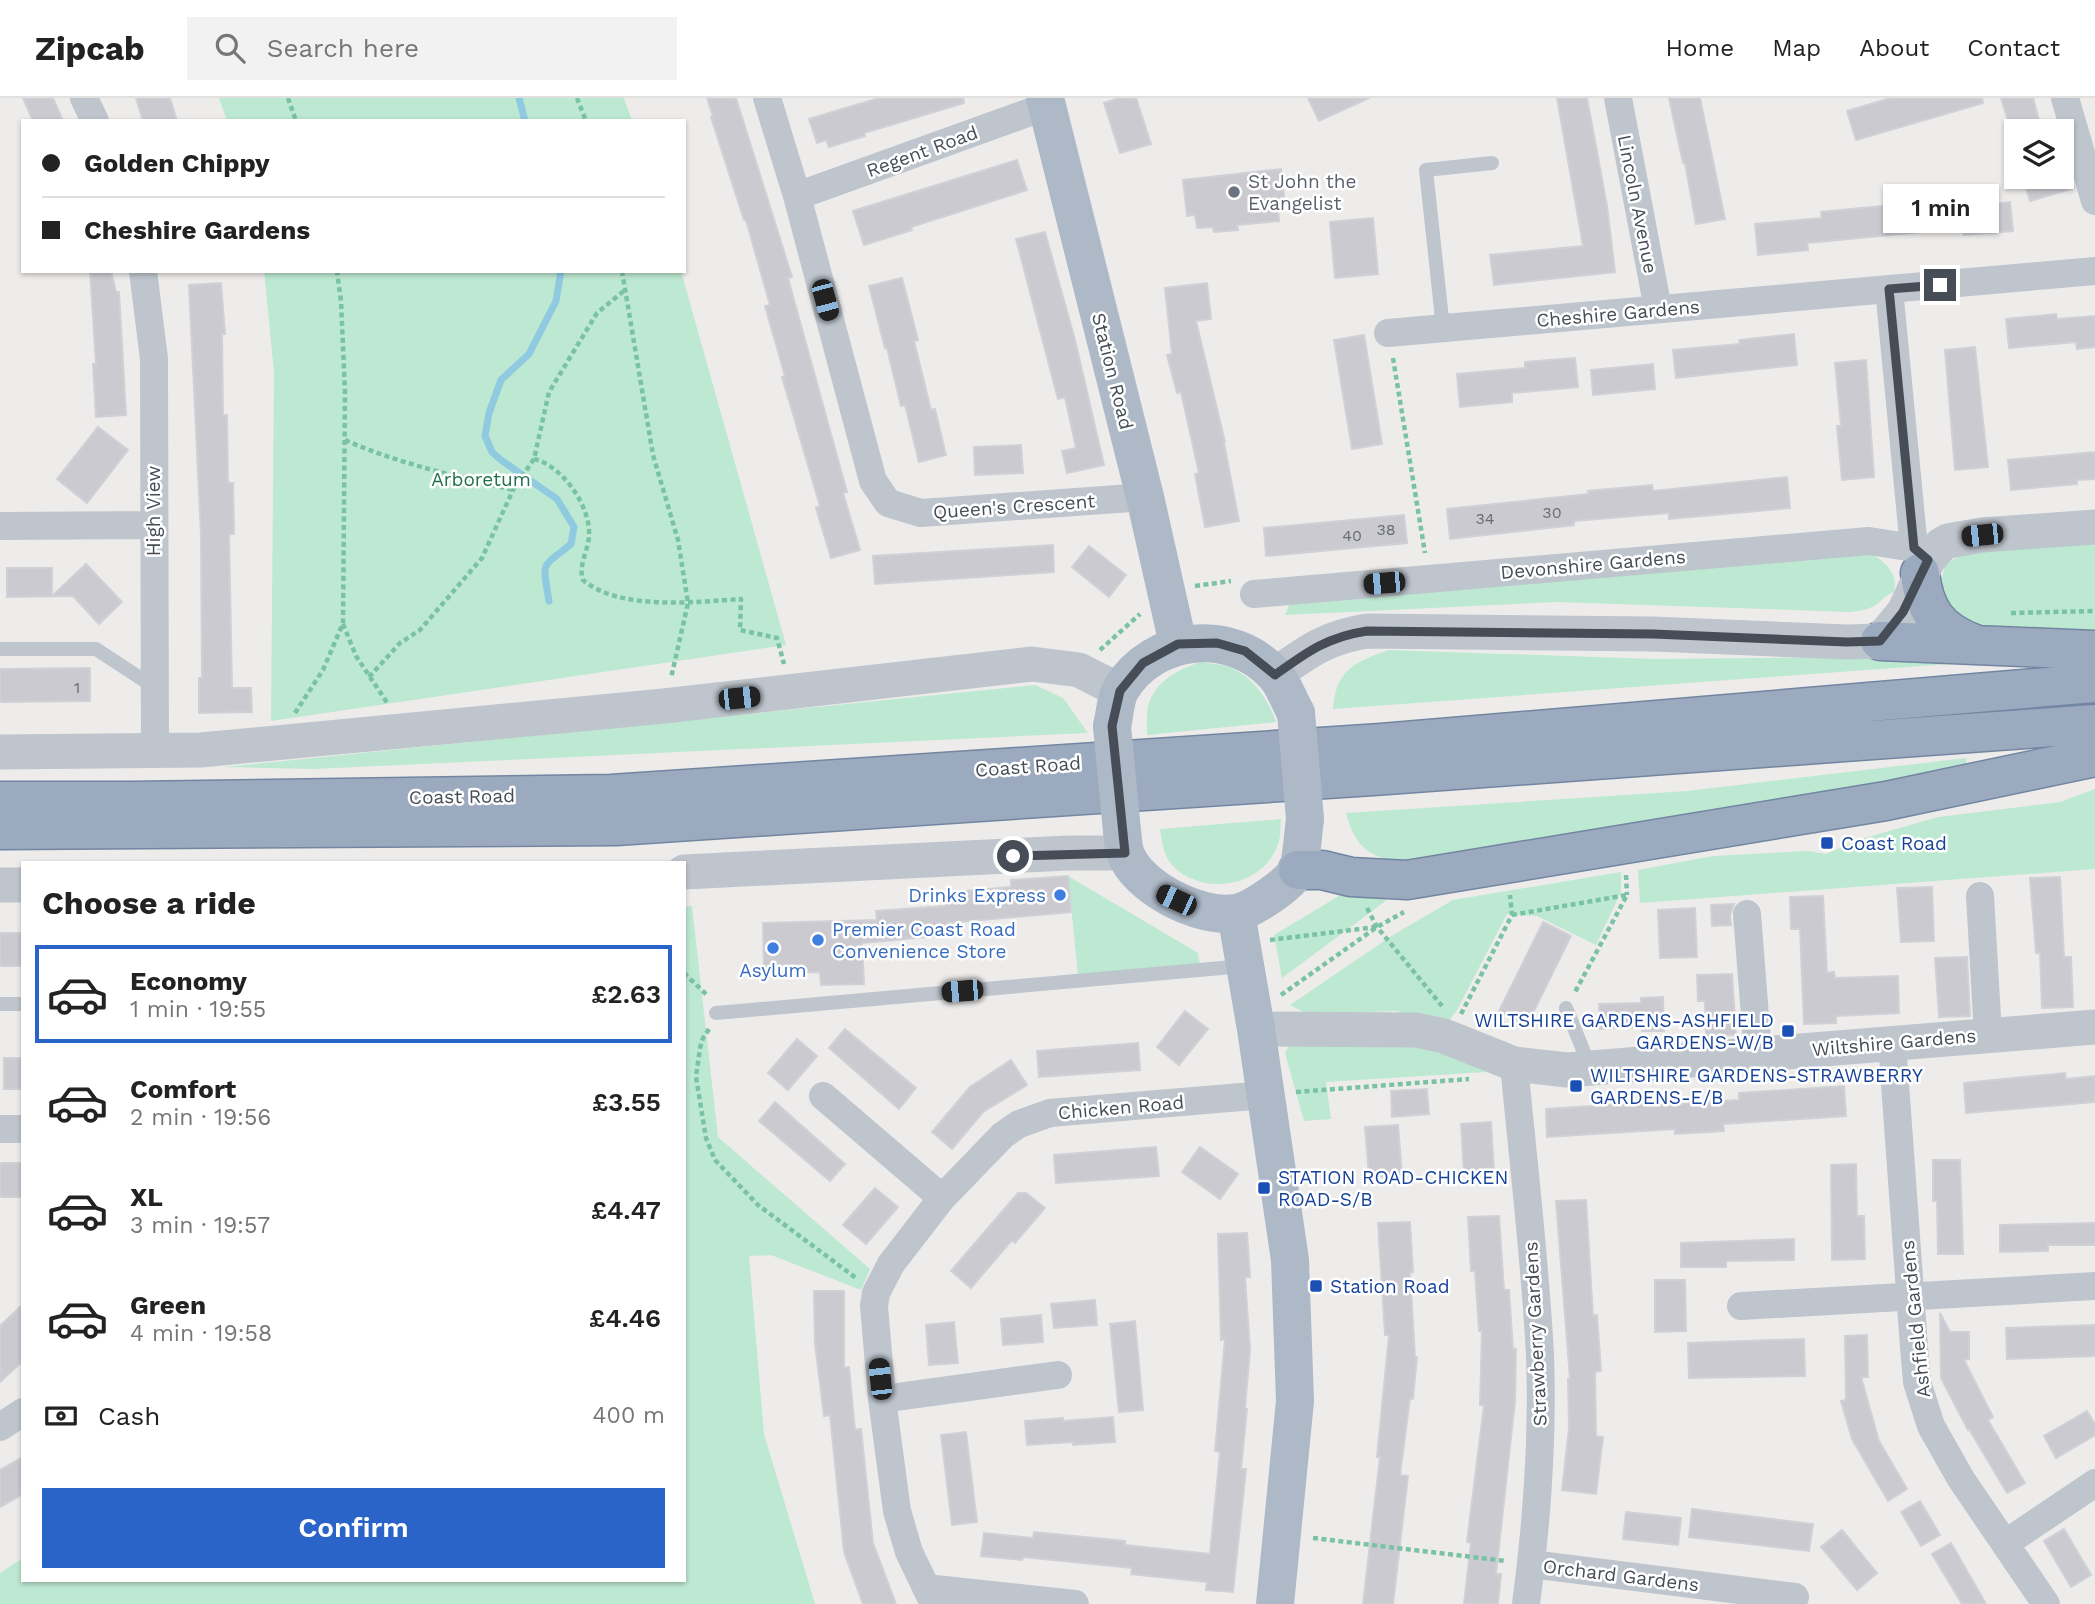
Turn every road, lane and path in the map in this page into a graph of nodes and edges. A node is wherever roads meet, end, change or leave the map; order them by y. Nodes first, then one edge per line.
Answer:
1 (84, 98) edge
2 (288, 98) edge
3 (577, 98) edge
4 (766, 98) edge
5 (1618, 98) edge
6 (2064, 98) edge
7 (1046, 102) edge
8 (94, 119) edge
9 (295, 119) edge
10 (585, 119) edge
11 (1492, 163) dead end
12 (797, 196) junction
13 (2095, 201) edge
14 (2095, 271) edge
15 (143, 273) edge
16 (337, 273) edge
17 (622, 273) edge
18 (1889, 289) junction
19 (625, 290) junction
20 (1658, 309) junction
21 (1443, 328) junction
22 (1388, 333) joint
23 (345, 440) junction
24 (534, 459) junction
25 (513, 490) junction
26 (1145, 497) junction
27 (153, 525) junction
28 (0, 526) edge
29 (2095, 527) edge
30 (1921, 560) junction
31 (1429, 578) junction
32 (1254, 594) dead end
33 (688, 603) junction
34 (2095, 611) edge
35 (2003, 613) dead end
36 (343, 623) junction
37 (1880, 641) junction
38 (1178, 644) junction
39 (1977, 645) junction
40 (0, 649) edge
41 (2095, 650) edge
42 (1275, 675) junction
43 (369, 677) junction
44 (2095, 683) edge
45 (154, 687) junction
46 (790, 692) junction
47 (664, 706) junction
48 (1116, 708) junction
49 (2095, 724) edge
50 (406, 730) junction
51 (275, 742) junction
52 (155, 751) junction
53 (0, 752) edge
54 (2095, 757) edge
55 (0, 801) edge
56 (0, 830) edge
57 (1124, 842) junction
58 (1625, 863) dead end
59 (1298, 870) junction
60 (686, 872) edge
61 (1351, 877) junction
62 (0, 885) edge
63 (21, 885) edge
64 (1510, 893) dead end
65 (1627, 895) junction
66 (1980, 896) dead end
67 (1236, 913) junction
68 (1747, 914) dead end
69 (1512, 915) junction
70 (1377, 927) junction
71 (1244, 967) junction
72 (686, 975) edge
73 (0, 1004) edge
74 (21, 1004) edge
75 (1566, 1009) joint
76 (716, 1013) junction
77 (2095, 1027) edge
78 (1256, 1029) junction
79 (1456, 1032) junction
80 (1988, 1035) junction
81 (1892, 1042) junction
82 (1758, 1054) junction
83 (1514, 1064) junction
84 (1591, 1069) junction
85 (1265, 1095) junction
86 (823, 1096) dead end
87 (0, 1129) edge
88 (21, 1129) edge
89 (942, 1198) junction
90 (2095, 1286) edge
91 (876, 1293) junction
92 (1912, 1296) junction
93 (1741, 1306) dead end
94 (1058, 1375) dead end
95 (882, 1399) junction
96 (21, 1413) edge
97 (0, 1427) edge
98 (2095, 1483) edge
99 (1284, 1535) junction
100 (2006, 1543) junction
101 (1531, 1564) junction
102 (930, 1596) edge
103 (1795, 1597) dead end
104 (997, 1600) edge
105 (1075, 1604) edge
106 (1275, 1604) edge
107 (1526, 1604) edge
108 (2046, 1604) edge

1 - 8 street
2 - 9 path
3 - 10 path
4 - 12 street, Queen's Crescent
5 - 20 street, Lincoln Avenue
6 - 13 street
7 - 12 street, Regent Road
7 - 26 main road, Station Road
11 - 21 lane
12 - 26 street, Queen's Crescent
14 - 18 street, Cheshire Gardens
15 - 27 street, High View
16 - 23 path
17 - 19 path
18 - 20 street, Cheshire Gardens
18 - 30 street
19 - 24 path
19 - 33 path
20 - 21 street, Cheshire Gardens
21 - 22 street, Cheshire Gardens
22 - 31 path
23 - 25 path
23 - 36 path
24 - 25 path
24 - 33 path
25 - 43 path
26 - 38 main road, Station Road
27 - 28 street
27 - 45 street, High View
29 - 30 street
30 - 31 street, Devonshire Gardens
30 - 37 street
30 - 39 highway
31 - 32 street, Devonshire Gardens
33 - 46 path
33 - 47 path
34 - 35 path
36 - 43 path
36 - 51 path
37 - 39 highway
37 - 42 street
38 - 42 main road
38 - 48 main road
39 - 41 highway
40 - 45 lane
42 - 59 main road, bridge
43 - 50 path
44 - 55 highway, Coast Road
45 - 52 street, High View
46 - 47 street
46 - 48 street
47 - 50 street
48 - 57 main road, bridge
49 - 56 highway, Coast Road
50 - 51 street
51 - 52 street
52 - 53 street
54 - 61 highway
57 - 60 street
57 - 67 main road
58 - 65 path
59 - 61 highway
59 - 67 main road
61 - 70 path
62 - 63 street
64 - 69 path
65 - 69 path
65 - 75 path
66 - 80 street, Wiltshire Gardens
67 - 71 main road
68 - 82 street
69 - 79 path
70 - 71 path
70 - 78 path
70 - 79 path
71 - 76 lane
71 - 78 main road
72 - 76 path
73 - 74 lane
75 - 84 lane
76 - 91 path
77 - 80 street, Wiltshire Gardens
78 - 79 street, Wiltshire Gardens
78 - 85 main road
79 - 83 street, Wiltshire Gardens
80 - 81 street, Wiltshire Gardens
81 - 82 street, Wiltshire Gardens
81 - 92 street, Ashfield Gardens
82 - 84 street, Wiltshire Gardens
83 - 84 street, Wiltshire Gardens
83 - 85 path
83 - 101 street, Strawberry Gardens
85 - 89 street, Chicken Road
85 - 99 main road
86 - 89 street
87 - 88 street
89 - 91 street, Chicken Road
90 - 92 street
91 - 95 street, Chicken Road
92 - 93 street
92 - 100 street, Ashfield Gardens
94 - 95 street
95 - 102 street, Chicken Road
96 - 97 street
98 - 100 street
99 - 101 path
99 - 106 main road
100 - 108 street, Ashfield Gardens
101 - 103 street, Orchard Gardens
101 - 107 street, Strawberry Gardens
102 - 104 street
104 - 105 street

